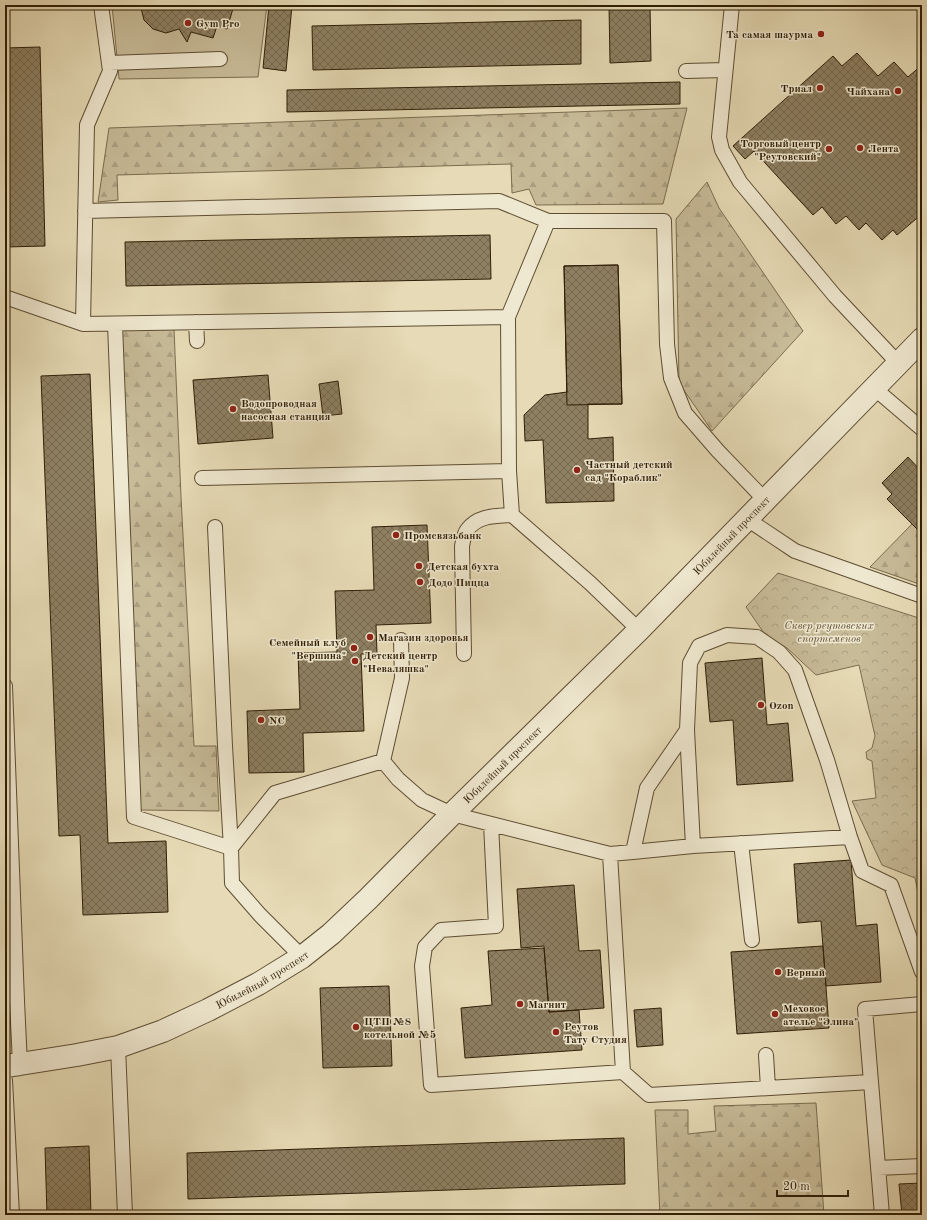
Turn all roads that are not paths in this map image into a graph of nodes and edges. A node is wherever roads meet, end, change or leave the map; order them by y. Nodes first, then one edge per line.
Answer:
1 (101, 5) edge
2 (732, 7) edge
3 (220, 59) dead end
4 (109, 63) junction
5 (725, 70) junction
6 (686, 71) dead end
7 (85, 211) junction
8 (548, 221) junction
9 (5, 297) edge
10 (508, 317) junction
11 (196, 322) junction
12 (83, 324) junction
13 (115, 324) junction
14 (922, 339) edge
15 (197, 341) dead end
16 (898, 363) junction
17 (874, 388) junction
18 (922, 429) edge
19 (509, 471) junction
20 (202, 478) dead end
21 (765, 500) junction
22 (512, 515) junction
23 (747, 518) junction
24 (215, 527) dead end
25 (922, 596) edge
26 (639, 630) junction
27 (401, 640) dead end
28 (464, 654) dead end
29 (5, 686) edge
30 (687, 730) junction
31 (383, 762) junction
32 (452, 814) junction
33 (491, 824) junction
34 (850, 837) junction
35 (741, 843) junction
36 (693, 846) junction
37 (231, 848) junction
38 (633, 852) junction
39 (8, 854) edge
40 (610, 854) junction
41 (752, 940) dead end
42 (302, 957) junction
43 (11, 972) edge
44 (922, 972) edge
45 (922, 1004) edge
46 (118, 1047) junction
47 (766, 1055) dead end
48 (13, 1065) edge
49 (623, 1072) junction
50 (5, 1080) edge
51 (871, 1082) junction
52 (768, 1088) junction
53 (922, 1166) edge
54 (878, 1168) junction
55 (12, 1215) edge
56 (125, 1215) edge
57 (882, 1215) edge

1 - 4 lane
2 - 5 lane
3 - 4 lane
4 - 7 lane
5 - 6 lane
5 - 16 lane
7 - 8 lane
7 - 12 lane
8 - 10 lane
8 - 21 lane
9 - 12 lane
10 - 11 lane
10 - 19 lane
11 - 13 lane
11 - 15 lane
12 - 13 lane
13 - 37 lane
14 - 16 street, Юбилейный проспект
16 - 17 street, Юбилейный проспект
17 - 18 lane
17 - 21 street, Юбилейный проспект
19 - 20 lane
19 - 22 lane
21 - 23 street, Юбилейный проспект
22 - 26 lane
22 - 28 lane
23 - 25 lane
23 - 26 street, Юбилейный проспект
24 - 37 lane
26 - 32 street, Юбилейный проспект
27 - 31 lane
29 - 39 lane
30 - 34 lane
30 - 36 lane
30 - 38 lane
31 - 32 lane
31 - 37 lane
32 - 33 lane
32 - 42 street, Юбилейный проспект
33 - 40 lane
33 - 49 lane
34 - 35 lane
34 - 44 lane
35 - 36 lane
35 - 41 lane
36 - 38 lane
37 - 42 lane
38 - 40 lane
39 - 43 lane
40 - 49 lane
42 - 46 street, Юбилейный проспект
43 - 48 lane
45 - 51 lane
46 - 48 street, Юбилейный проспект
46 - 56 lane
47 - 52 lane
49 - 52 lane
50 - 55 lane
51 - 52 lane
51 - 54 lane
53 - 54 lane
54 - 57 lane

